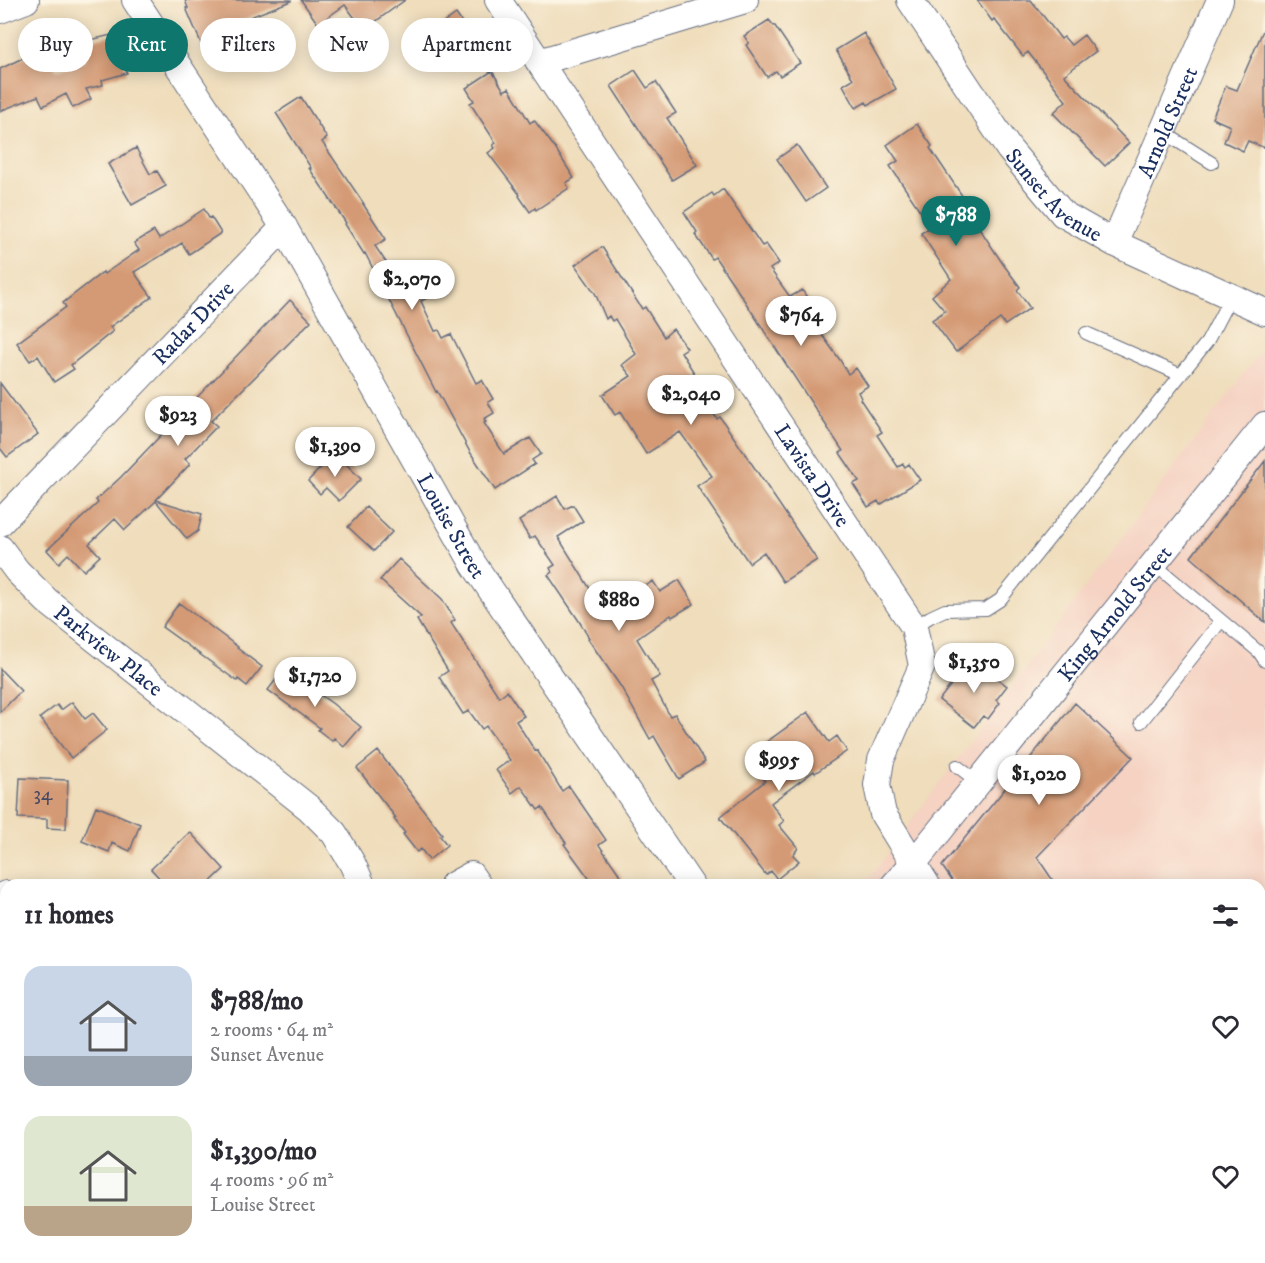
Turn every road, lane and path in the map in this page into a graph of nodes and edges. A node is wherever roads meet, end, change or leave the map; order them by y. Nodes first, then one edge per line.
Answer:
1 (26, 0) edge
2 (135, 0) edge
3 (498, 0) edge
4 (745, 0) edge
5 (910, 0) edge
6 (1220, 0) edge
7 (0, 10) edge
8 (539, 62) junction
9 (1163, 132) junction
10 (1212, 163) dead end
11 (284, 227) junction
12 (1114, 243) junction
13 (1231, 296) junction
14 (1265, 312) edge
15 (1086, 333) dead end
16 (1180, 375) junction
17 (1265, 426) edge
18 (0, 524) edge
19 (0, 548) edge
20 (1154, 564) junction
21 (1221, 621) junction
22 (914, 627) junction
23 (1265, 661) edge
24 (1142, 722) dead end
25 (957, 766) dead end
26 (979, 783) junction
27 (913, 864) junction
28 (359, 879) edge
29 (687, 879) edge
30 (899, 879) edge
31 (923, 879) edge

1 - 7 street
2 - 11 street, Louise Street
3 - 8 street, Lavista Drive
4 - 8 street
5 - 12 street, Sunset Avenue
6 - 9 street, Arnold Street
8 - 22 street, Lavista Drive
9 - 10 lane
9 - 12 street, Arnold Street
11 - 18 street, Radar Drive
11 - 29 street, Louise Street
12 - 13 street, Sunset Avenue
13 - 14 street, Sunset Avenue
13 - 16 lane
15 - 16 lane
16 - 22 lane
17 - 20 street, King Arnold Street
19 - 28 street, Parkview Place
20 - 21 lane
20 - 26 street, King Arnold Street
21 - 23 lane
21 - 24 lane
22 - 27 street, Lavista Drive
25 - 26 lane
26 - 27 street, King Arnold Street
27 - 30 street, King Arnold Street
27 - 31 street, Lavista Drive

